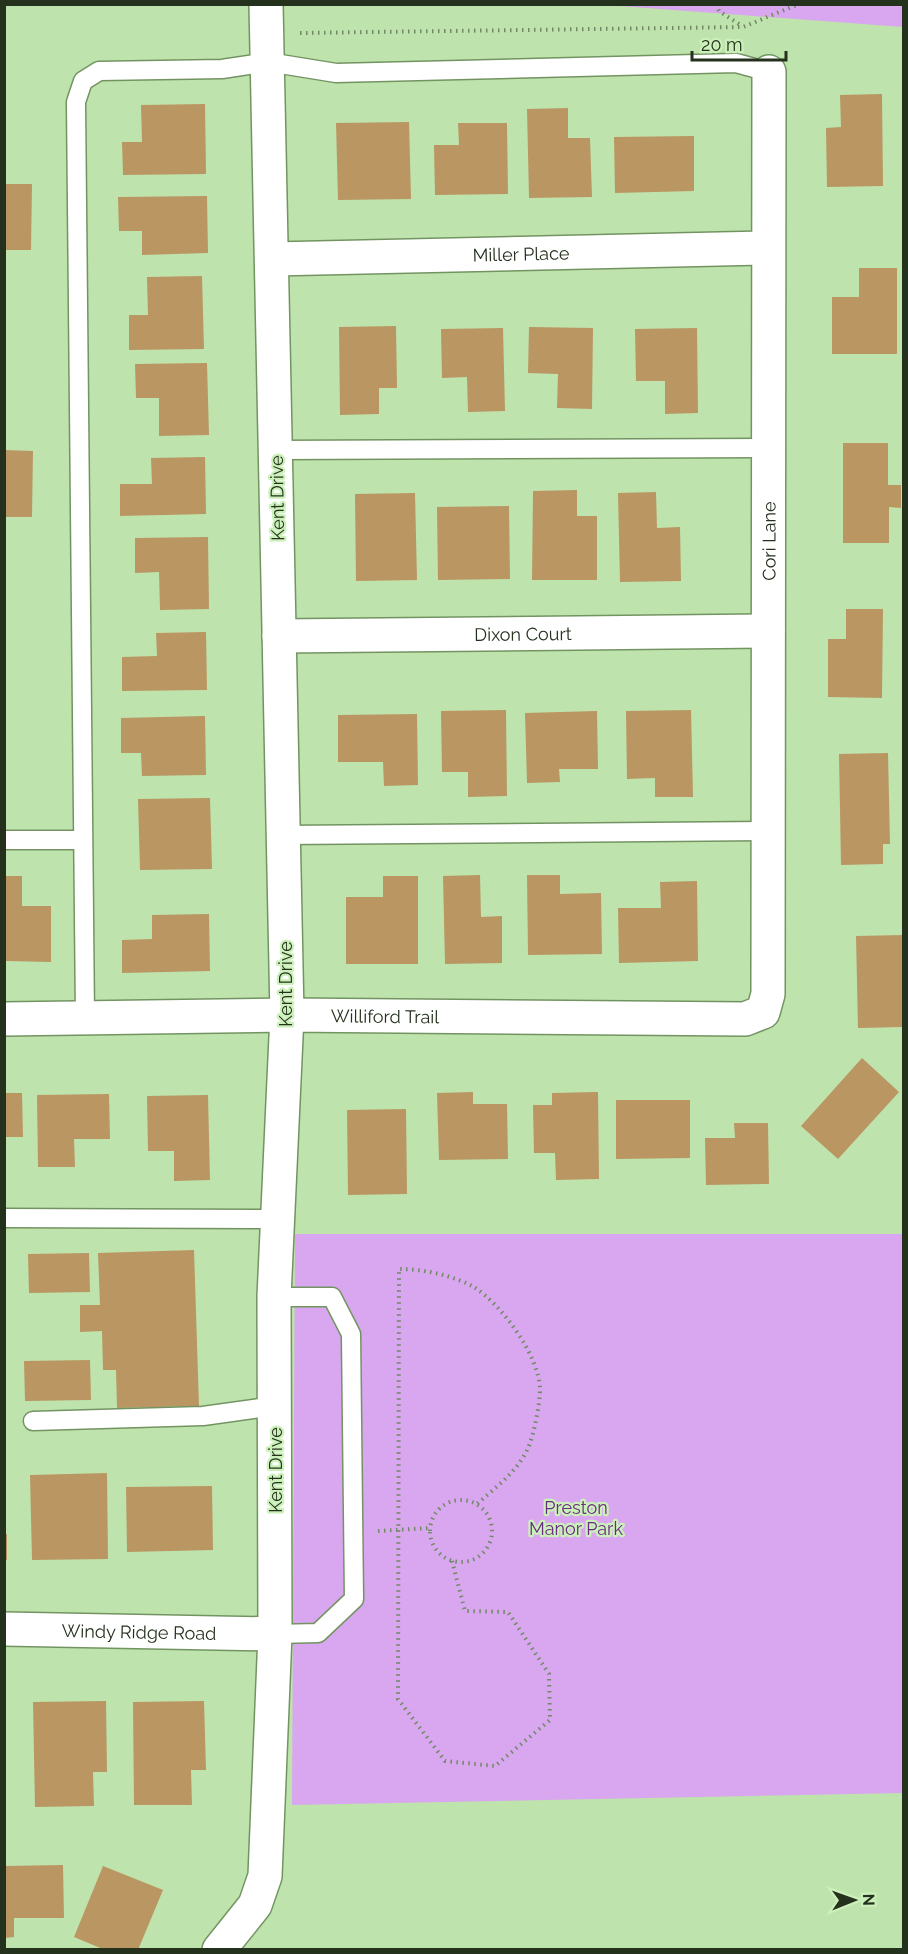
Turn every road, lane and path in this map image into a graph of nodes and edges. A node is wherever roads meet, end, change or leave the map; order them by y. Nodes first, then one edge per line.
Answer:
1 (266, 4) edge
2 (716, 4) edge
3 (799, 4) edge
4 (298, 24) dead end
5 (743, 27) junction
6 (268, 62) junction
7 (769, 72) joint
8 (768, 248) junction
9 (273, 258) junction
10 (768, 448) junction
11 (276, 450) junction
12 (768, 631) junction
13 (279, 636) junction
14 (768, 831) junction
15 (284, 835) junction
16 (4, 840) edge
17 (83, 840) junction
18 (764, 1012) joint
19 (287, 1015) junction
20 (85, 1018) junction
21 (4, 1019) edge
22 (4, 1218) edge
23 (278, 1219) junction
24 (274, 1297) junction
25 (274, 1406) junction
26 (33, 1420) dead end
27 (477, 1504) junction
28 (430, 1528) junction
29 (398, 1530) junction
30 (353, 1533) junction
31 (452, 1561) junction
32 (4, 1629) edge
33 (275, 1634) junction
34 (219, 1950) edge

1 - 6 street, Kent Drive
2 - 5 path
3 - 5 path
4 - 5 path
6 - 7 lane
6 - 9 street, Kent Drive
6 - 17 lane
7 - 8 street, Cori Lane
8 - 9 street, Miller Place
8 - 10 street, Cori Lane
9 - 11 street, Kent Drive
10 - 11 lane
10 - 12 street, Cori Lane
11 - 13 street, Kent Drive
12 - 13 street, Dixon Court
12 - 14 street, Cori Lane
13 - 15 street, Kent Drive
14 - 15 lane
14 - 18 street, Cori Lane
15 - 19 street, Kent Drive
16 - 17 lane
17 - 20 lane
18 - 19 street, Williford Trail
19 - 20 street, Williford Trail
19 - 23 street, Kent Drive
20 - 21 street, Williford Trail
22 - 23 lane
23 - 24 street, Kent Drive
24 - 25 street, Kent Drive
24 - 30 lane
25 - 26 lane
25 - 33 street, Kent Drive
27 - 28 path
27 - 29 path
27 - 31 path
28 - 29 path
28 - 31 path
29 - 30 path
29 - 31 path
30 - 33 lane
32 - 33 street, Windy Ridge Road
33 - 34 street, Kent Drive

